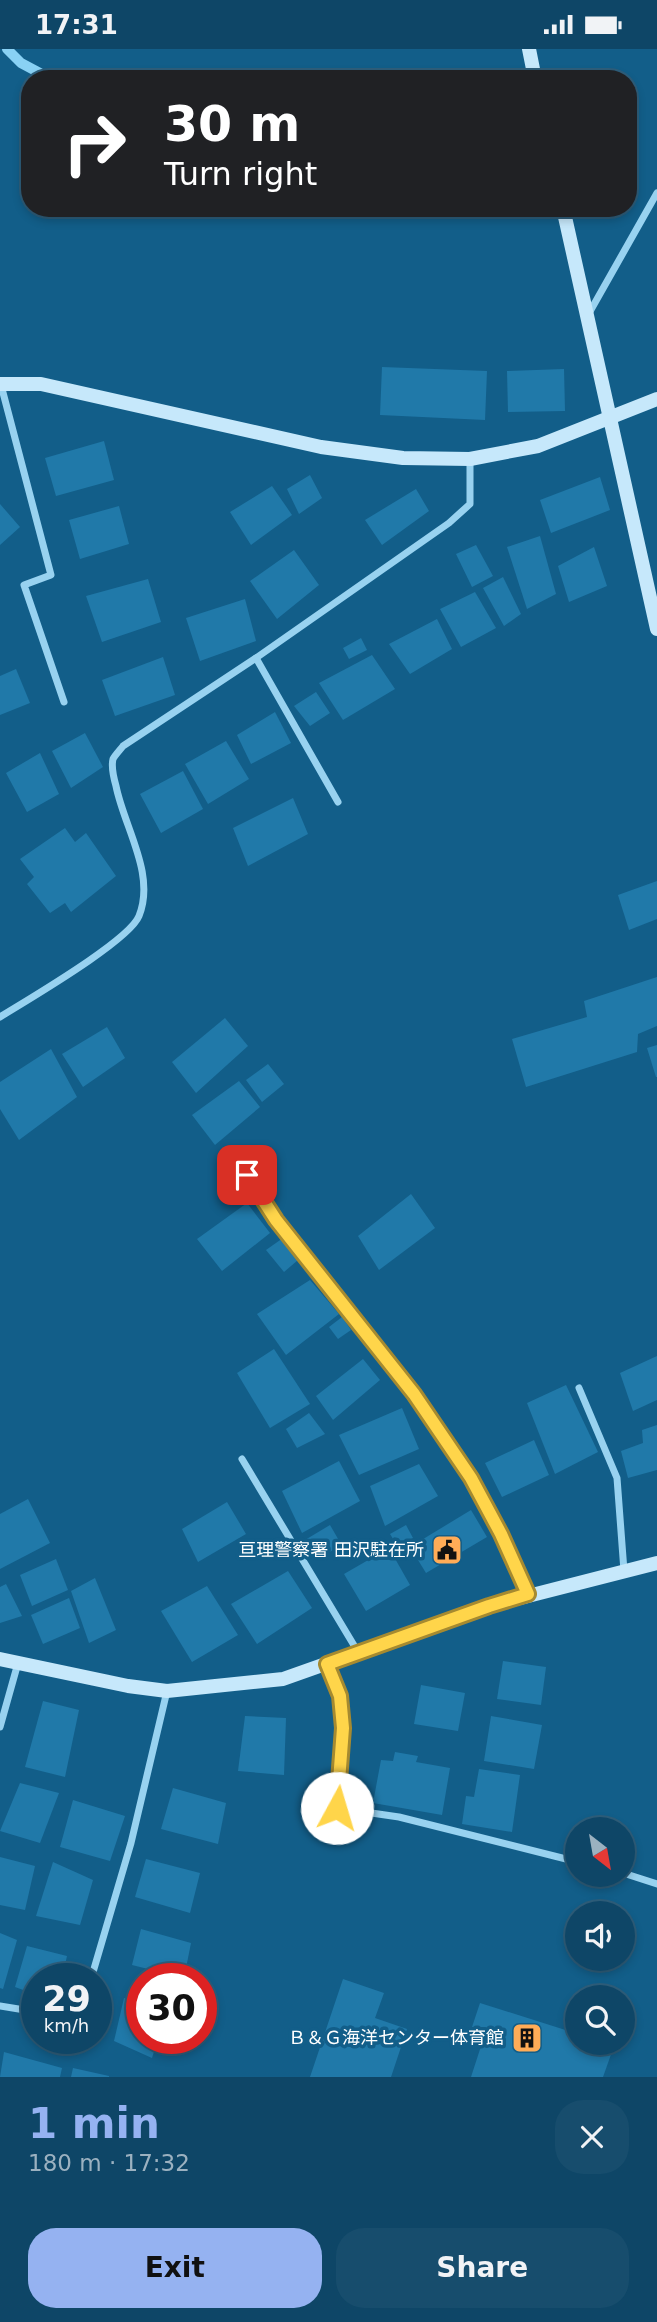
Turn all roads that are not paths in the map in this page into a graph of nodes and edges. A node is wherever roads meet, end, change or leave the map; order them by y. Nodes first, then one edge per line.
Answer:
1 (529, 49) edge
2 (533, 70) edge
3 (657, 193) edge
4 (565, 217) edge
5 (587, 317) junction
6 (1, 384) edge
7 (657, 399) edge
8 (610, 419) junction
9 (470, 459) junction
10 (657, 629) edge
11 (256, 658) junction
12 (64, 702) dead end
13 (338, 802) dead end
14 (0, 1017) edge
15 (247, 1175) dead end
16 (579, 1388) dead end
17 (242, 1459) dead end
18 (657, 1563) edge
19 (624, 1571) junction
20 (528, 1594) junction
21 (359, 1652) junction
22 (0, 1659) edge
23 (18, 1663) junction
24 (327, 1664) junction
25 (167, 1691) junction
26 (0, 1727) edge
27 (565, 1859) edge
28 (635, 1877) edge
29 (657, 1884) edge
30 (96, 1963) edge
31 (0, 2006) edge
32 (21, 2010) edge

1 - 2 street
3 - 5 street
4 - 5 street
5 - 8 street
6 - 9 street
6 - 12 street
7 - 8 street
8 - 9 street
8 - 10 street
9 - 11 street
11 - 13 street
11 - 14 street
15 - 20 street
16 - 19 street
17 - 21 street
18 - 19 street
19 - 20 street
20 - 21 street
21 - 24 street
22 - 23 street
23 - 25 street
23 - 26 street
24 - 25 street
24 - 27 street
25 - 30 street
28 - 29 street
31 - 32 street

